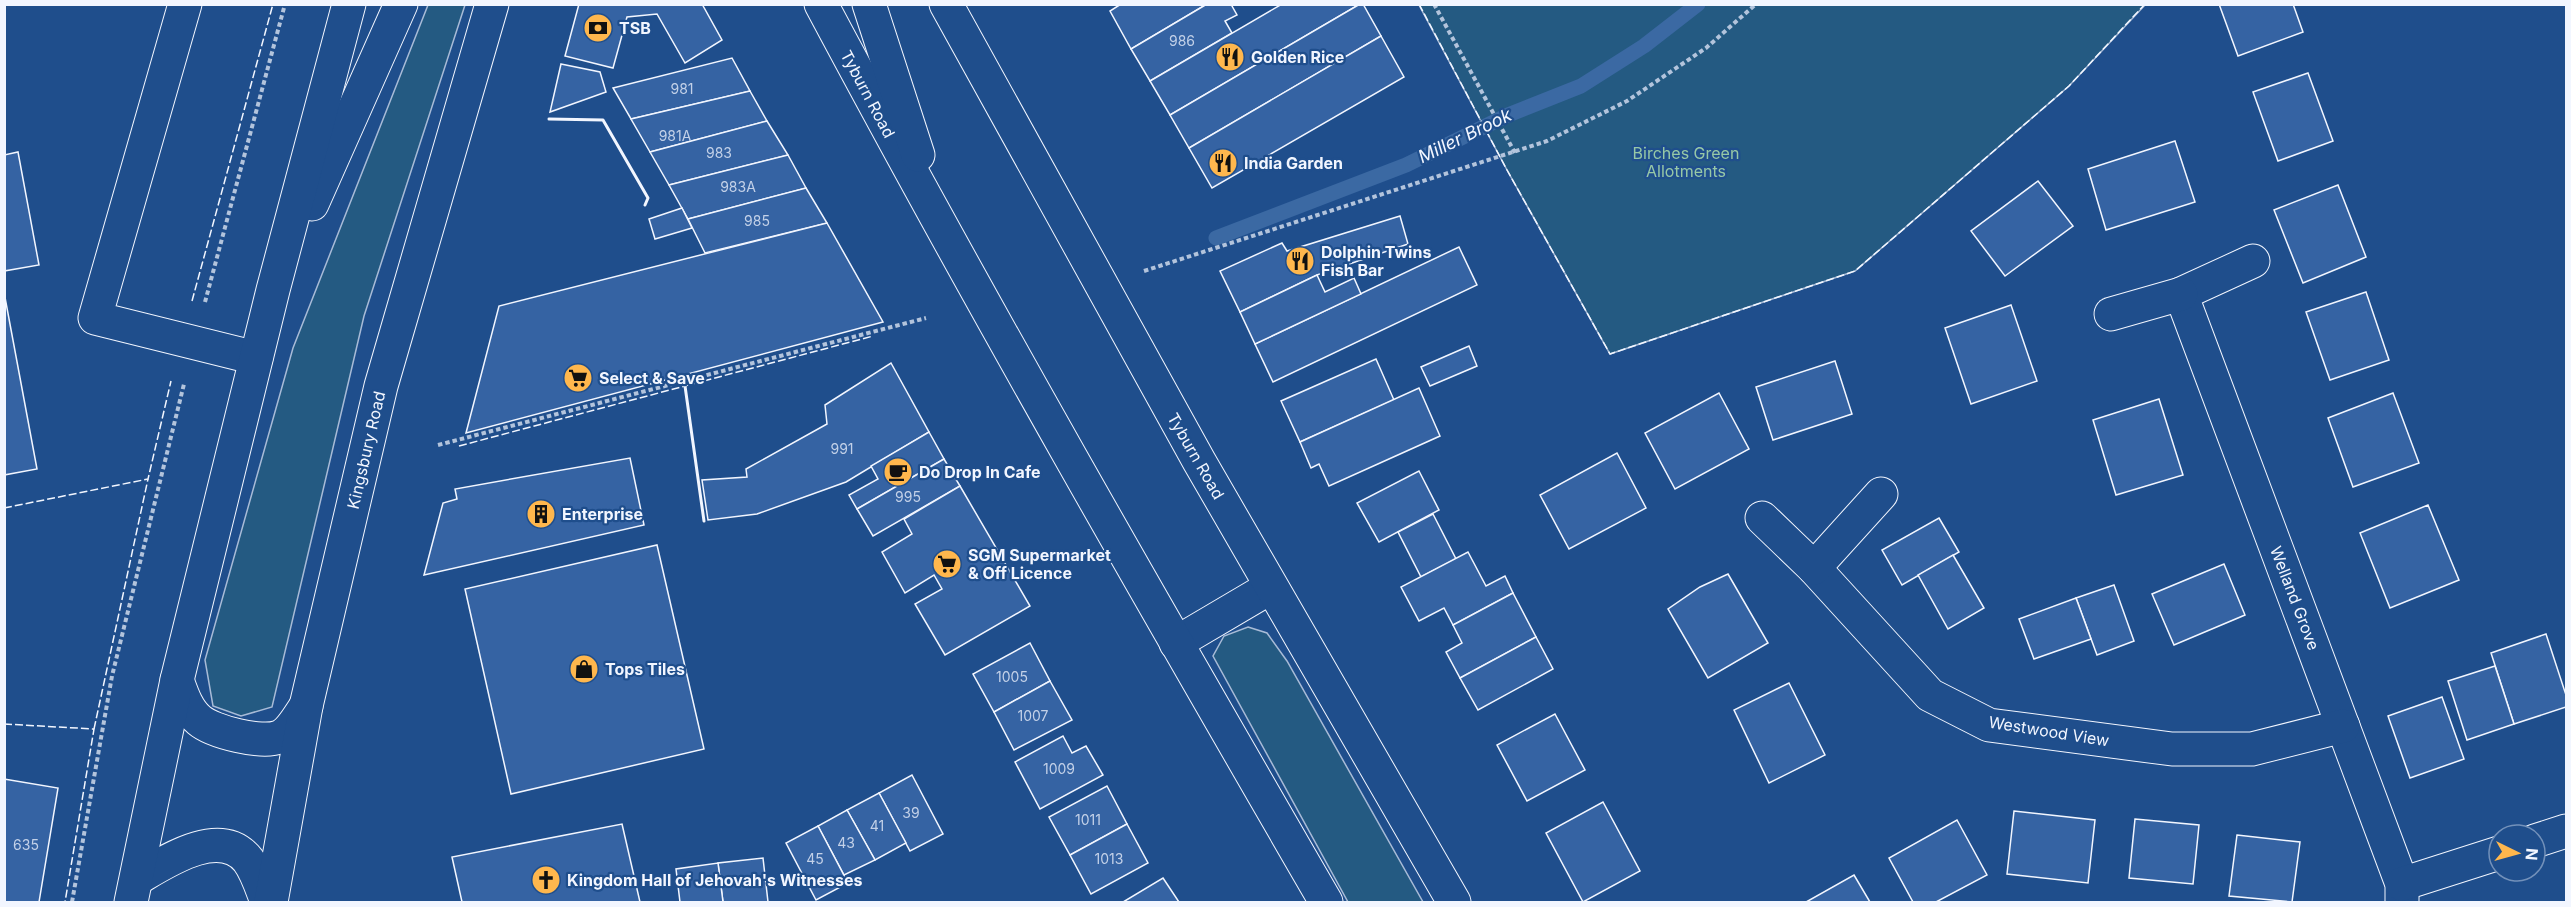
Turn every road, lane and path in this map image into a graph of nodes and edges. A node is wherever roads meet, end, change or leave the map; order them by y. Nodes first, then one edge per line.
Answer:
1 (184, 4) edge
2 (285, 4) edge
3 (349, 4) edge
4 (401, 4) edge
5 (492, 4) edge
6 (821, 4) edge
7 (869, 4) edge
8 (946, 4) edge
9 (1434, 4) edge
10 (1756, 4) edge
11 (1515, 153) junction
12 (945, 237) junction
13 (2253, 261) dead end
14 (1100, 285) junction
15 (273, 290) junction
16 (2181, 294) junction
17 (2110, 314) dead end
18 (926, 318) dead end
19 (194, 343) junction
20 (256, 358) junction
21 (438, 445) dead end
22 (1881, 494) dead end
23 (1762, 518) dead end
24 (1814, 568) junction
25 (1271, 587) junction
26 (1176, 643) junction
27 (177, 680) junction
28 (306, 706) junction
29 (2343, 726) junction
30 (2566, 831) edge
31 (2547, 837) edge
32 (2487, 858) edge
33 (135, 890) edge
34 (2402, 893) edge
35 (72, 903) edge
36 (269, 903) edge
37 (1326, 903) edge
38 (1454, 903) edge

1 - 19 main road
2 - 19 path
3 - 15 main road
4 - 15 main road
5 - 28 main road, Kingsbury Road
6 - 12 main road, Tyburn Road
7 - 12 main road
8 - 14 main road, Tyburn Road
9 - 11 path
10 - 11 path
11 - 14 path
12 - 26 main road, Tyburn Road
13 - 16 main road
14 - 25 main road, Tyburn Road
15 - 20 main road
16 - 17 main road
16 - 29 main road, Welland Grove
18 - 21 path
19 - 20 main road
19 - 35 path
20 - 27 main road
22 - 24 main road
23 - 24 main road, Westwood View
24 - 29 main road, Westwood View
25 - 26 main road
25 - 38 main road, Tyburn Road
26 - 37 main road, Tyburn Road
27 - 28 main road
27 - 33 main road
28 - 36 main road, Kingsbury Road
29 - 34 main road, Welland Grove
30 - 31 main road
32 - 34 main road
33 - 36 main road

